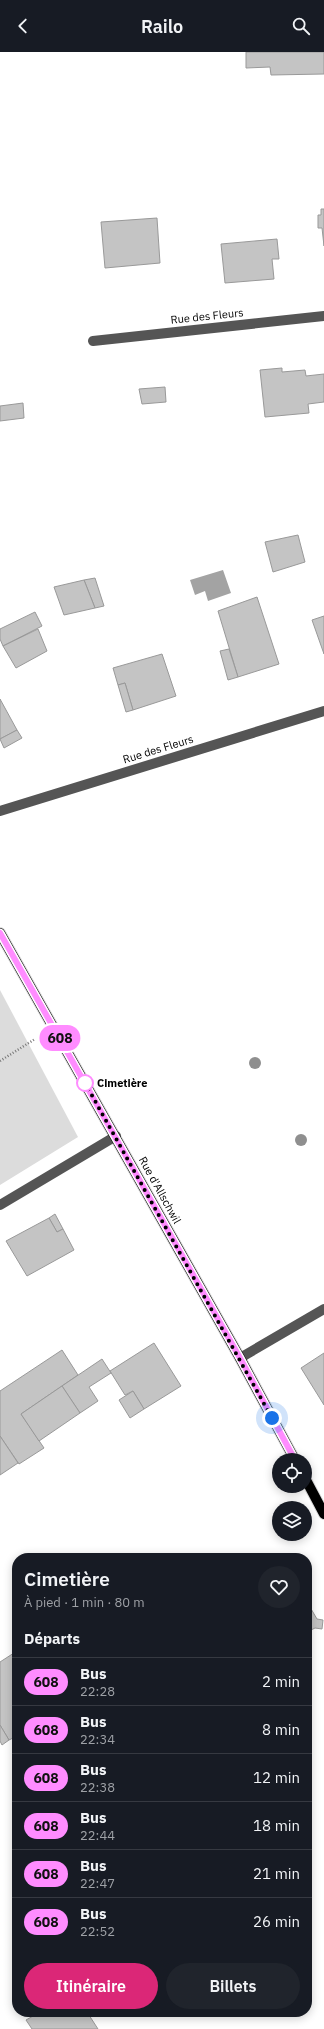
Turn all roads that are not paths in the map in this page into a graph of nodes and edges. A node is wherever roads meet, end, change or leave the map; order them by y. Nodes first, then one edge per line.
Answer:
1 (324, 316) edge
2 (93, 340) dead end
3 (324, 711) edge
4 (0, 812) edge
5 (0, 933) edge
6 (116, 1136) junction
7 (0, 1206) edge
8 (324, 1309) edge
9 (240, 1358) junction
10 (291, 1453) edge
11 (312, 1491) edge
12 (324, 1514) edge

1 - 2 street, Rue des Fleurs
3 - 4 street, Rue des Fleurs
5 - 6 main road, Rue d'Allschwil
6 - 7 street
6 - 9 main road, Rue d'Allschwil
8 - 9 street
9 - 10 main road, Rue d'Allschwil
11 - 12 main road

